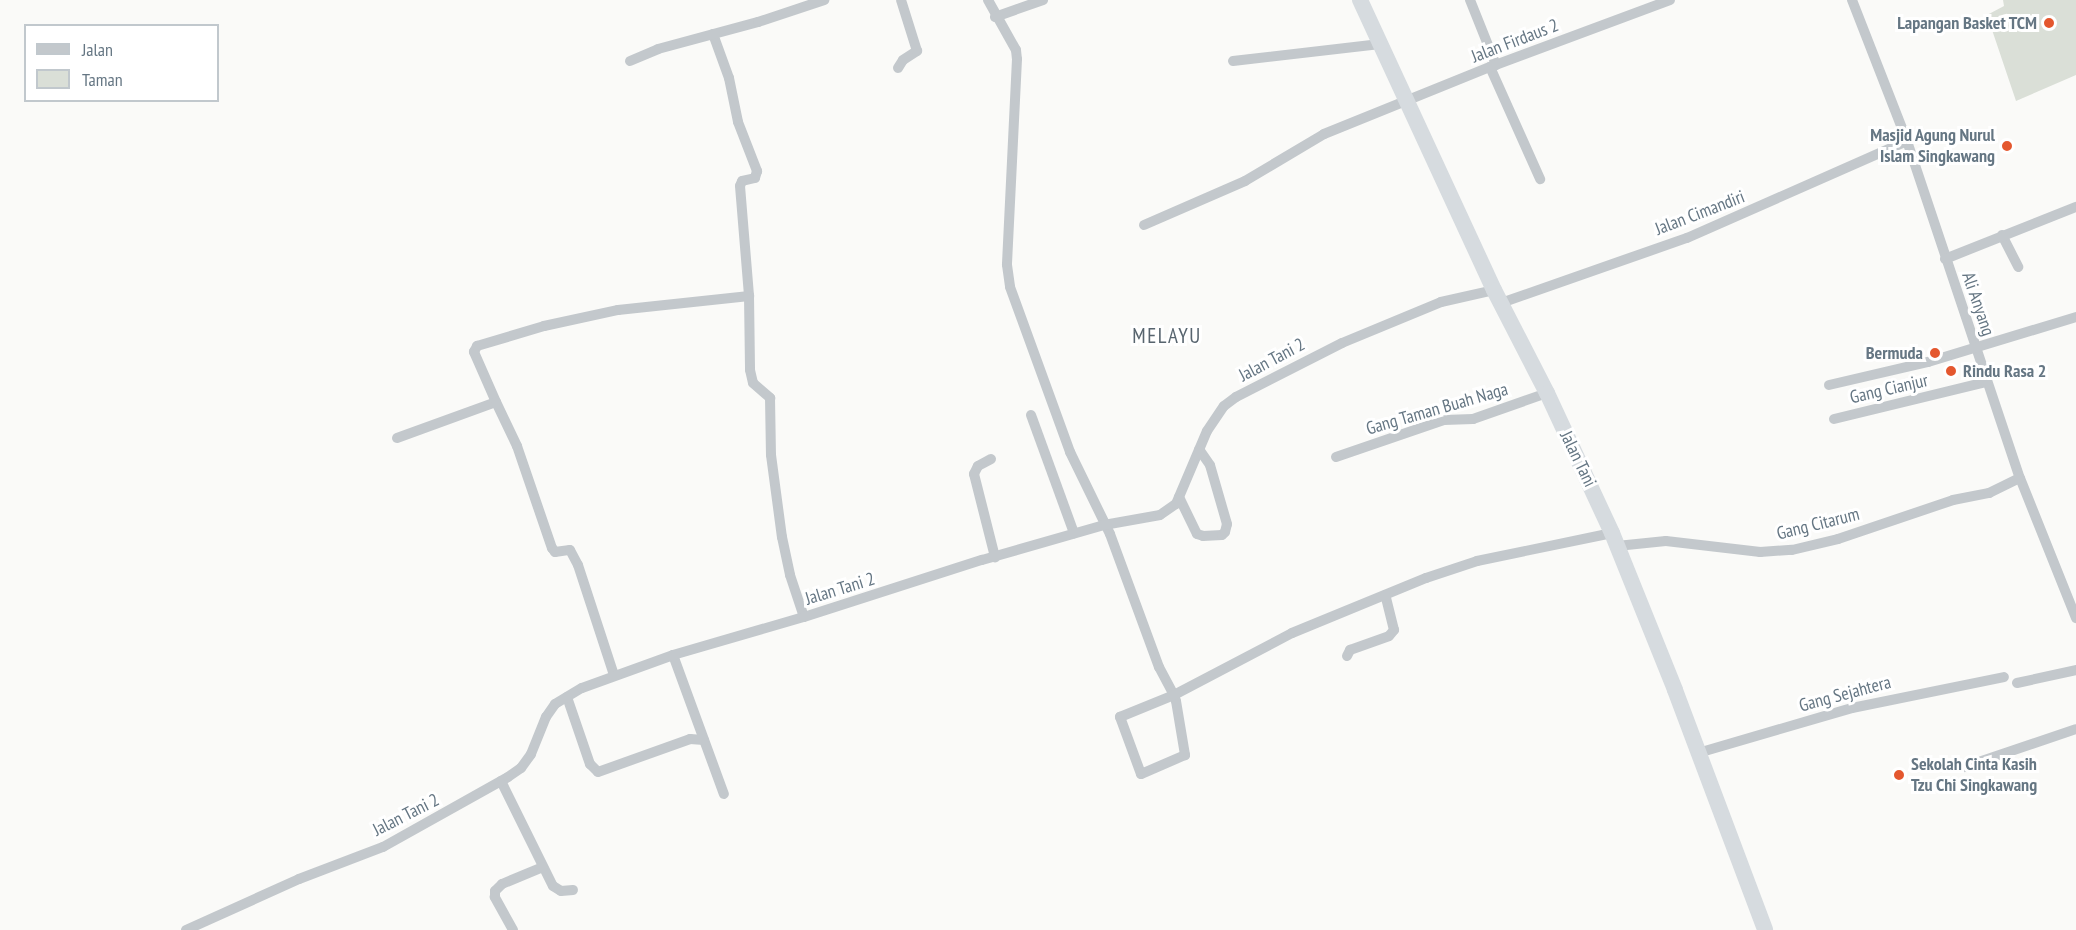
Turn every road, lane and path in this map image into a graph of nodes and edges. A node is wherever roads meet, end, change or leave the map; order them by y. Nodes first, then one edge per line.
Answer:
1 (824, 0) edge
2 (901, 0) edge
3 (988, 0) edge
4 (1043, 0) edge
5 (1360, 0) edge
6 (1470, 0) edge
7 (1670, 0) edge
8 (1852, 0) edge
9 (995, 17) junction
10 (713, 34) junction
11 (1380, 44) junction
12 (630, 61) dead end
13 (1233, 61) dead end
14 (1493, 66) junction
15 (898, 68) dead end
16 (1407, 102) junction
17 (1907, 141) junction
18 (1540, 179) dead end
19 (2076, 207) edge
20 (1144, 225) dead end
21 (2002, 235) junction
22 (1945, 259) junction
23 (2018, 267) dead end
24 (748, 296) junction
25 (1497, 297) junction
26 (2076, 317) edge
27 (1975, 348) junction
28 (1986, 382) junction
29 (1829, 385) dead end
30 (1547, 393) junction
31 (496, 402) junction
32 (1031, 415) dead end
33 (1834, 419) dead end
34 (397, 438) dead end
35 (1199, 449) junction
36 (1336, 457) dead end
37 (992, 459) dead end
38 (2019, 478) junction
39 (1179, 496) junction
40 (1104, 525) junction
41 (1074, 533) junction
42 (1614, 539) junction
43 (995, 557) junction
44 (1385, 595) junction
45 (804, 617) junction
46 (2076, 618) edge
47 (673, 654) junction
48 (1347, 656) dead end
49 (2076, 670) edge
50 (614, 675) junction
51 (2004, 677) dead end
52 (2017, 683) dead end
53 (1174, 694) junction
54 (567, 697) junction
55 (2076, 729) edge
56 (704, 740) junction
57 (1698, 753) junction
58 (1961, 768) dead end
59 (501, 781) junction
60 (724, 794) dead end
61 (543, 867) junction
62 (573, 890) dead end
63 (186, 930) edge
64 (513, 930) edge
65 (1765, 930) edge

1 - 10 street
2 - 15 street
3 - 9 street
4 - 9 street
5 - 11 highway, Jalan Tani
6 - 14 street
7 - 14 street, Jalan Firdaus 2
8 - 17 street, Ali Anyang
9 - 40 street
10 - 12 street
10 - 24 street
11 - 13 street
11 - 16 highway, Jalan Tani
14 - 16 street, Jalan Firdaus 2
14 - 18 street
16 - 20 street, Jalan Firdaus 2
16 - 25 highway, Jalan Tani
17 - 22 street, Ali Anyang
17 - 25 street, Jalan Cimandiri
19 - 21 street
21 - 22 street
21 - 23 street
22 - 27 street, Ali Anyang
24 - 31 street
24 - 45 street
25 - 30 highway, Jalan Tani
25 - 35 street, Jalan Tani 2
26 - 27 street
27 - 28 street, Ali Anyang
27 - 29 street
28 - 33 street, Gang Cianjur
28 - 38 street, Ali Anyang
30 - 36 street, Gang Taman Buah Naga
30 - 42 highway, Jalan Tani
31 - 34 street
31 - 50 street
32 - 41 street
35 - 39 street, Jalan Tani 2
35 - 39 street
37 - 43 street
38 - 42 street, Gang Citarum
38 - 46 street, Ali Anyang
39 - 40 street, Jalan Tani 2
40 - 41 street, Jalan Tani 2
40 - 53 street
41 - 43 street, Jalan Tani 2
42 - 44 street, Gang Citarum
42 - 57 highway, Jalan Tani
43 - 45 street, Jalan Tani 2
44 - 48 street
44 - 53 street, Gang Citarum
45 - 47 street, Jalan Tani 2
47 - 50 street, Jalan Tani 2
47 - 56 street
49 - 52 street
50 - 54 street, Jalan Tani 2
51 - 57 street, Gang Sejahtera
53 - 53 street, Gang Citarum
54 - 56 street
54 - 59 street, Jalan Tani 2
55 - 58 street
56 - 60 street
57 - 65 highway, Jalan Tani
59 - 61 street
59 - 63 street, Jalan Tani 2
61 - 62 street
61 - 64 street

